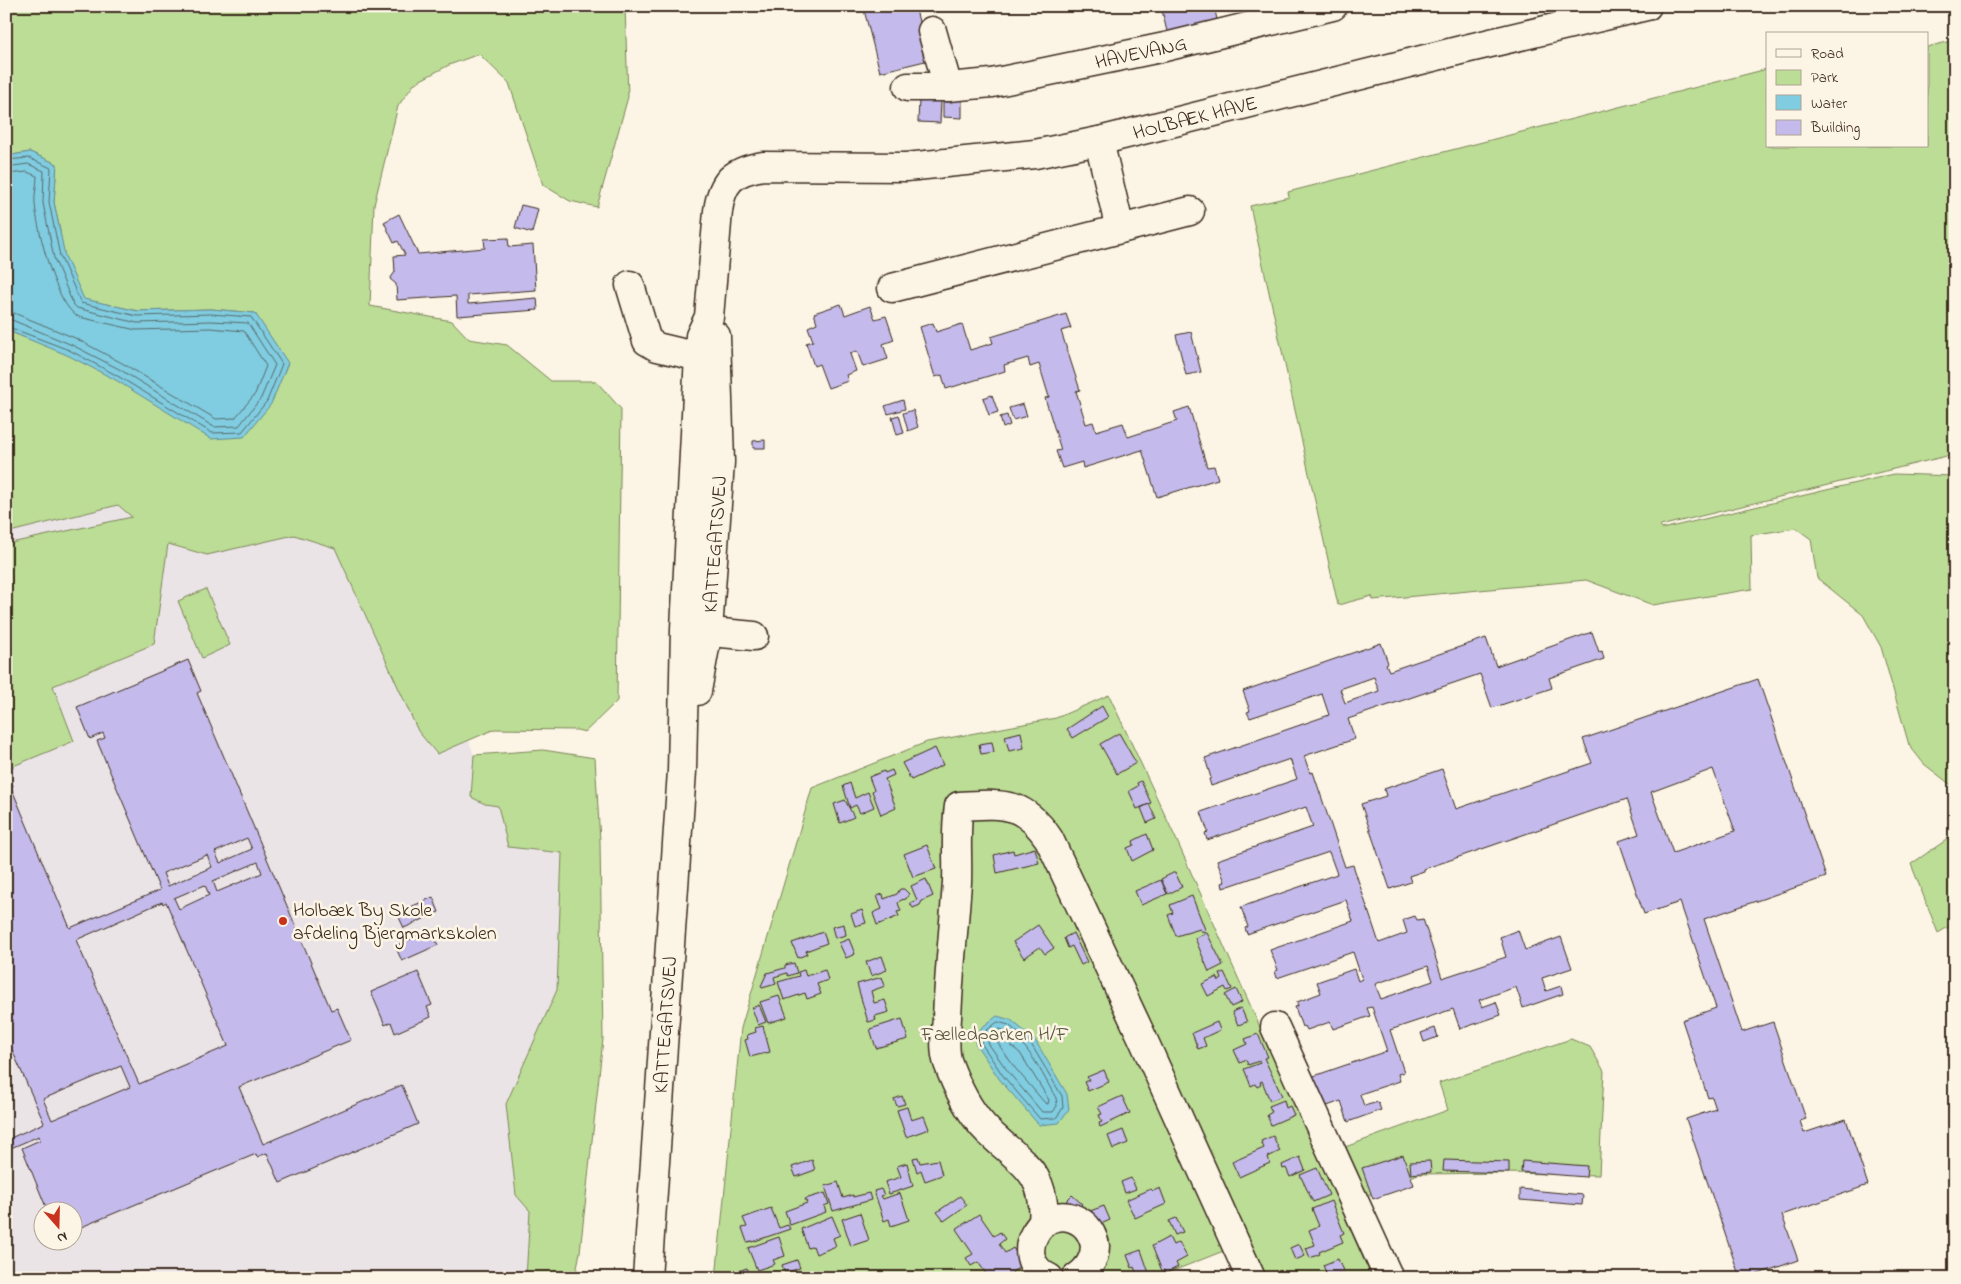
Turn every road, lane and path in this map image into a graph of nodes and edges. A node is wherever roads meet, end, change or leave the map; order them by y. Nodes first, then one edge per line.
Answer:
1 (1333, 6) edge
2 (1648, 6) edge
3 (932, 31) dead end
4 (908, 86) dead end
5 (948, 87) junction
6 (1099, 141) junction
7 (735, 174) joint
8 (1190, 211) dead end
9 (1120, 228) junction
10 (630, 285) dead end
11 (892, 288) dead end
12 (709, 317) junction
13 (699, 357) junction
14 (696, 630) junction
15 (754, 636) dead end
16 (1275, 1027) dead end
17 (1043, 1222) junction
18 (1038, 1272) edge
19 (647, 1278) edge
20 (1076, 1278) edge
21 (1251, 1278) edge
22 (1389, 1278) edge

1 - 5 street, HAVEVANG
2 - 6 street, HOLBÆK HAVE
3 - 5 street
4 - 5 street, HAVEVANG
6 - 7 street, HOLBÆK HAVE
6 - 9 street
7 - 12 street, KATTEGATSVEJ
8 - 9 street
9 - 11 street
10 - 13 street
12 - 13 street, KATTEGATSVEJ
12 - 14 street, KATTEGATSVEJ
13 - 14 street, KATTEGATSVEJ
14 - 15 street
14 - 19 street, KATTEGATSVEJ
16 - 22 street
17 - 18 street
17 - 20 street
17 - 21 street

